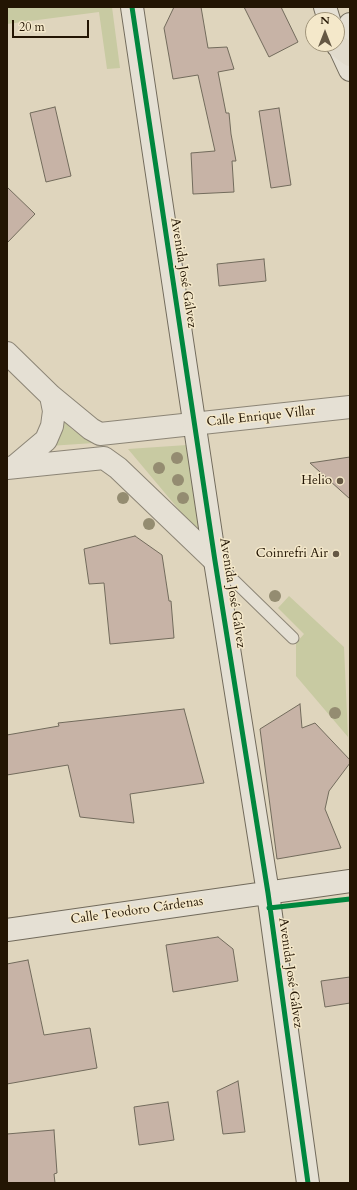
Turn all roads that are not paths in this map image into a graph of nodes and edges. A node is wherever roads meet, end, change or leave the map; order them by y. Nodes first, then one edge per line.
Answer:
1 (132, 7) edge
2 (350, 24) edge
3 (345, 38) edge
4 (344, 52) edge
5 (350, 70) edge
6 (7, 353) edge
7 (51, 396) junction
8 (350, 407) edge
9 (194, 423) junction
10 (11, 467) edge
11 (215, 561) junction
12 (293, 638) dead end
13 (350, 881) edge
14 (268, 893) junction
15 (7, 930) edge
16 (308, 1183) edge

1 - 9 street, Avenida José Gálvez
2 - 3 street
4 - 5 street
6 - 7 street
7 - 9 street, Calle Enrique Villar
7 - 10 street
8 - 9 street, Calle Enrique Villar
9 - 11 street, Avenida José Gálvez
10 - 11 street
11 - 12 lane
11 - 14 street, Avenida José Gálvez
13 - 14 street, Calle Teodoro Cárdenas
14 - 15 street, Calle Teodoro Cárdenas
14 - 16 street, Avenida José Gálvez

